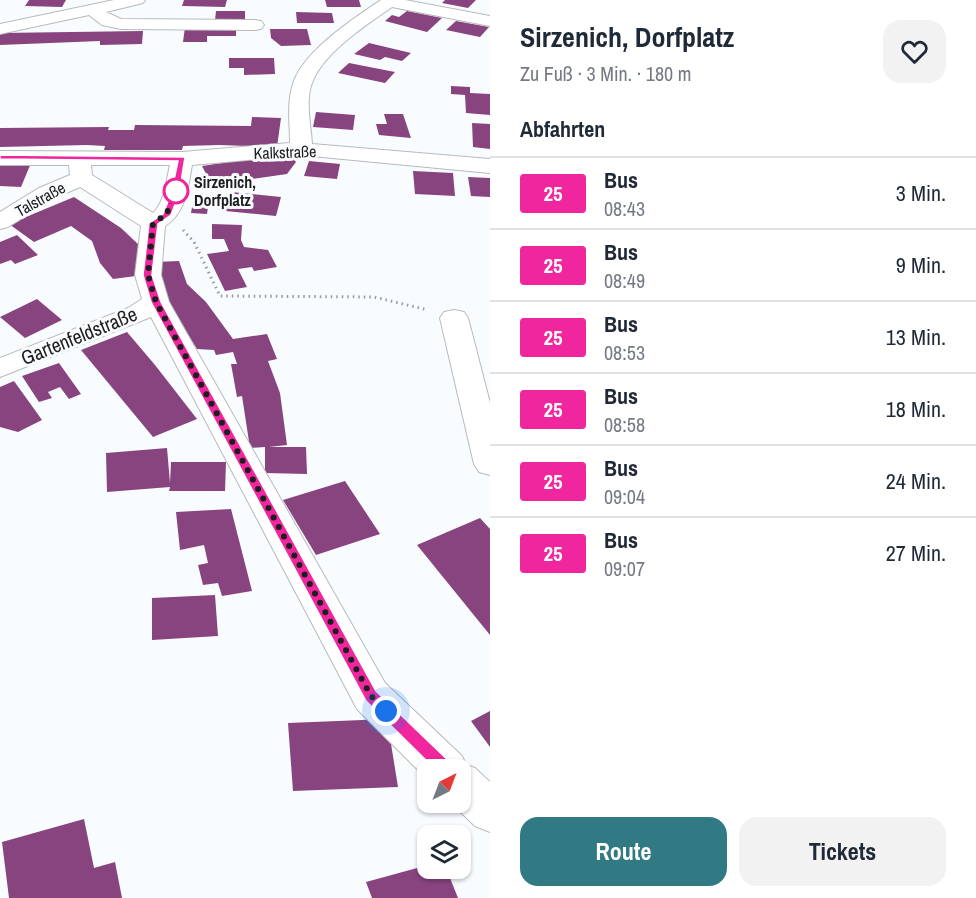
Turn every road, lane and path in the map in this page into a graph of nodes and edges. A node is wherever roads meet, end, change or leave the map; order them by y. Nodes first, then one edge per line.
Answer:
1 (137, 0) edge
2 (391, 1) edge
3 (94, 11) junction
4 (490, 21) edge
5 (255, 24) dead end
6 (0, 29) edge
7 (301, 149) junction
8 (0, 158) edge
9 (182, 159) junction
10 (490, 166) edge
11 (80, 169) junction
12 (0, 222) edge
13 (153, 223) junction
14 (182, 230) dead end
15 (156, 302) junction
16 (454, 318) joint
17 (0, 368) edge
18 (490, 464) edge
19 (436, 759) edge
20 (471, 793) edge
21 (490, 811) edge

1 - 3 street
2 - 4 street
2 - 7 street
3 - 5 street
3 - 6 street
7 - 9 street, Kalkstraße
7 - 10 street, Kalkstraße
8 - 11 street, Kalkstraße
9 - 11 street, Kalkstraße
9 - 13 street
11 - 12 street, Talstraße
11 - 13 street
13 - 15 street
14 - 16 path
15 - 17 street, Gartenfeldstraße
15 - 19 street
16 - 18 street
20 - 21 street

